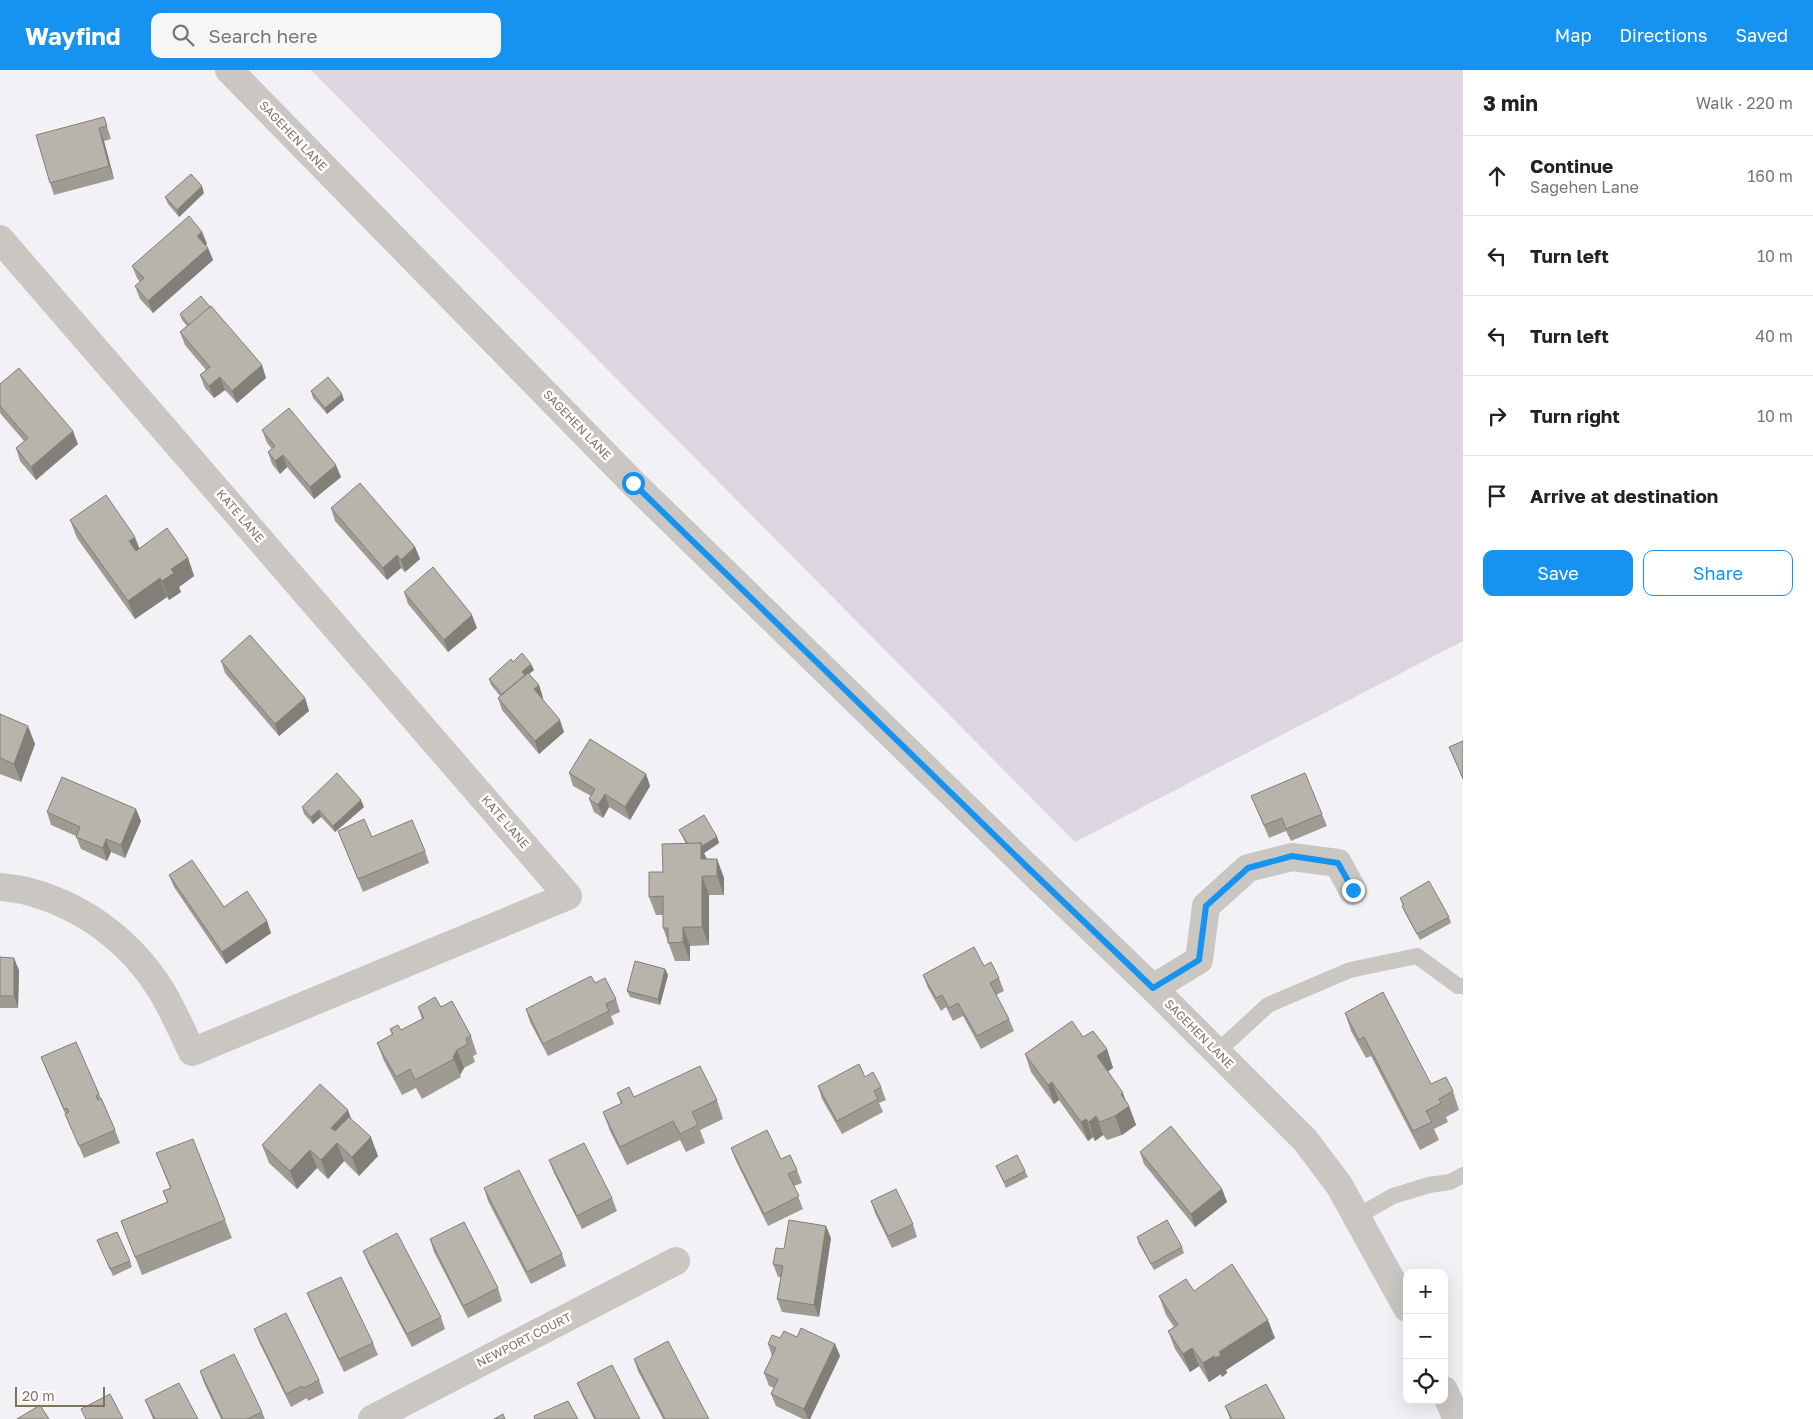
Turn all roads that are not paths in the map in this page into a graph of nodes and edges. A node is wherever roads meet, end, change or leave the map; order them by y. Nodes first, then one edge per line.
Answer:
1 (229, 70) edge
2 (0, 239) edge
3 (0, 887) edge
4 (1353, 890) dead end
5 (1463, 986) edge
6 (1153, 988) junction
7 (1217, 1052) junction
8 (1463, 1175) edge
9 (1356, 1217) junction
10 (676, 1261) dead end
11 (1403, 1301) edge
12 (1448, 1399) edge
13 (372, 1419) edge
14 (1457, 1419) edge

1 - 6 street, SAGEHEN LANE
2 - 3 street, KATE LANE
4 - 6 street
5 - 7 lane
6 - 7 street, SAGEHEN LANE
7 - 9 street, SAGEHEN LANE
8 - 9 lane
9 - 11 street, SAGEHEN LANE
10 - 13 street, NEWPORT COURT
12 - 14 street

